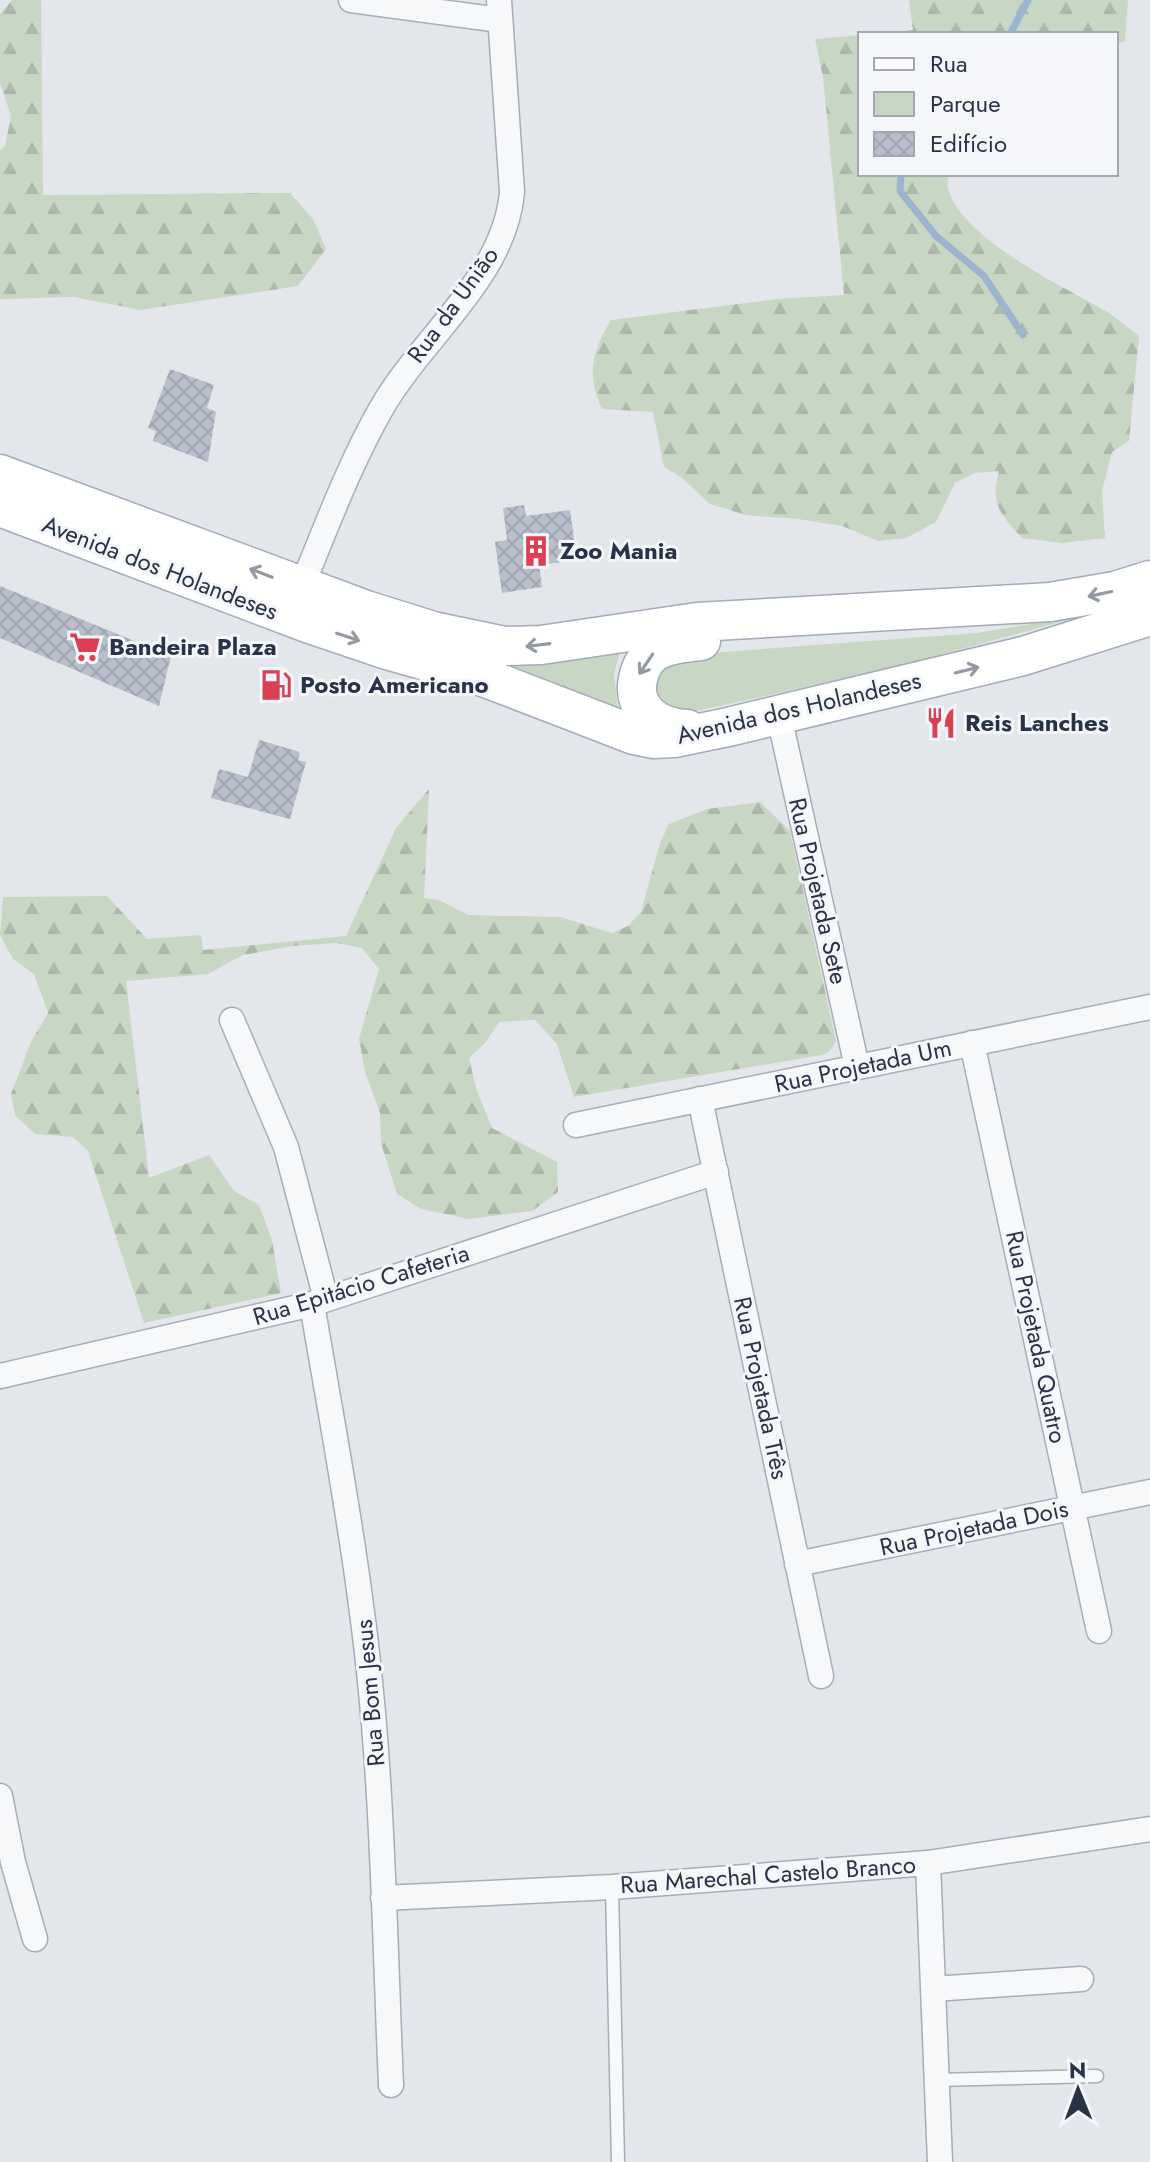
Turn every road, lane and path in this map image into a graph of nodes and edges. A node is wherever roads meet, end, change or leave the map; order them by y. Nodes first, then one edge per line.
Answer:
1 (351, 0) edge
2 (500, 10) edge
3 (0, 474) edge
4 (0, 507) edge
5 (1150, 580) edge
6 (301, 588) junction
7 (1050, 602) junction
8 (1150, 616) edge
9 (779, 716) junction
10 (728, 727) junction
11 (1150, 1007) edge
12 (232, 1020) dead end
13 (972, 1043) junction
14 (857, 1067) junction
15 (700, 1099) junction
16 (576, 1125) dead end
17 (716, 1172) junction
18 (319, 1302) junction
19 (0, 1376) edge
20 (1150, 1492) edge
21 (1073, 1508) junction
22 (797, 1564) junction
23 (1099, 1631) dead end
24 (821, 1676) dead end
25 (0, 1796) edge
26 (1150, 1829) edge
27 (928, 1863) junction
28 (612, 1887) junction
29 (383, 1898) junction
30 (35, 1939) dead end
31 (1081, 1979) dead end
32 (933, 1989) junction
33 (1097, 2076) dead end
34 (936, 2080) junction
35 (391, 2085) dead end
36 (618, 2162) edge
37 (940, 2162) edge

1 - 2 street
2 - 6 street, Rua da União
6 -> 3 main road, Avenida dos Holandeses
4 -> 10 main road, Avenida dos Holandeses
5 -> 7 main road, Avenida dos Holandeses
7 -> 6 main road, Avenida dos Holandeses
7 -> 10 main road
9 -> 8 main road, Avenida dos Holandeses
9 - 10 main road, Avenida dos Holandeses
9 - 14 street, Rua Projetada Sete
11 - 13 street, Rua Projetada Um
12 - 18 street, Rua Bom Jesus
13 - 14 street, Rua Projetada Um
13 - 21 street, Rua Projetada Quatro
14 - 15 street, Rua Projetada Um
15 - 16 street, Rua Projetada Um
15 - 17 street, Rua Projetada Três
17 - 18 street, Rua Epitácio Cafeteria
17 - 22 street, Rua Projetada Três
18 - 19 street, Rua Epitácio Cafeteria
18 - 29 street, Rua Bom Jesus
20 - 21 street, Rua Projetada Dois
21 - 22 street, Rua Projetada Dois
21 - 23 street, Rua Projetada Quatro
22 - 24 street, Rua Projetada Três
25 - 30 street
26 - 27 street, Rua Marechal Castelo Branco
27 - 28 street, Rua Marechal Castelo Branco
27 - 32 street
28 - 29 street, Rua Marechal Castelo Branco
28 - 36 lane
29 - 35 street, Rua Bom Jesus
31 - 32 street
32 - 34 street
33 - 34 lane
34 - 37 street

